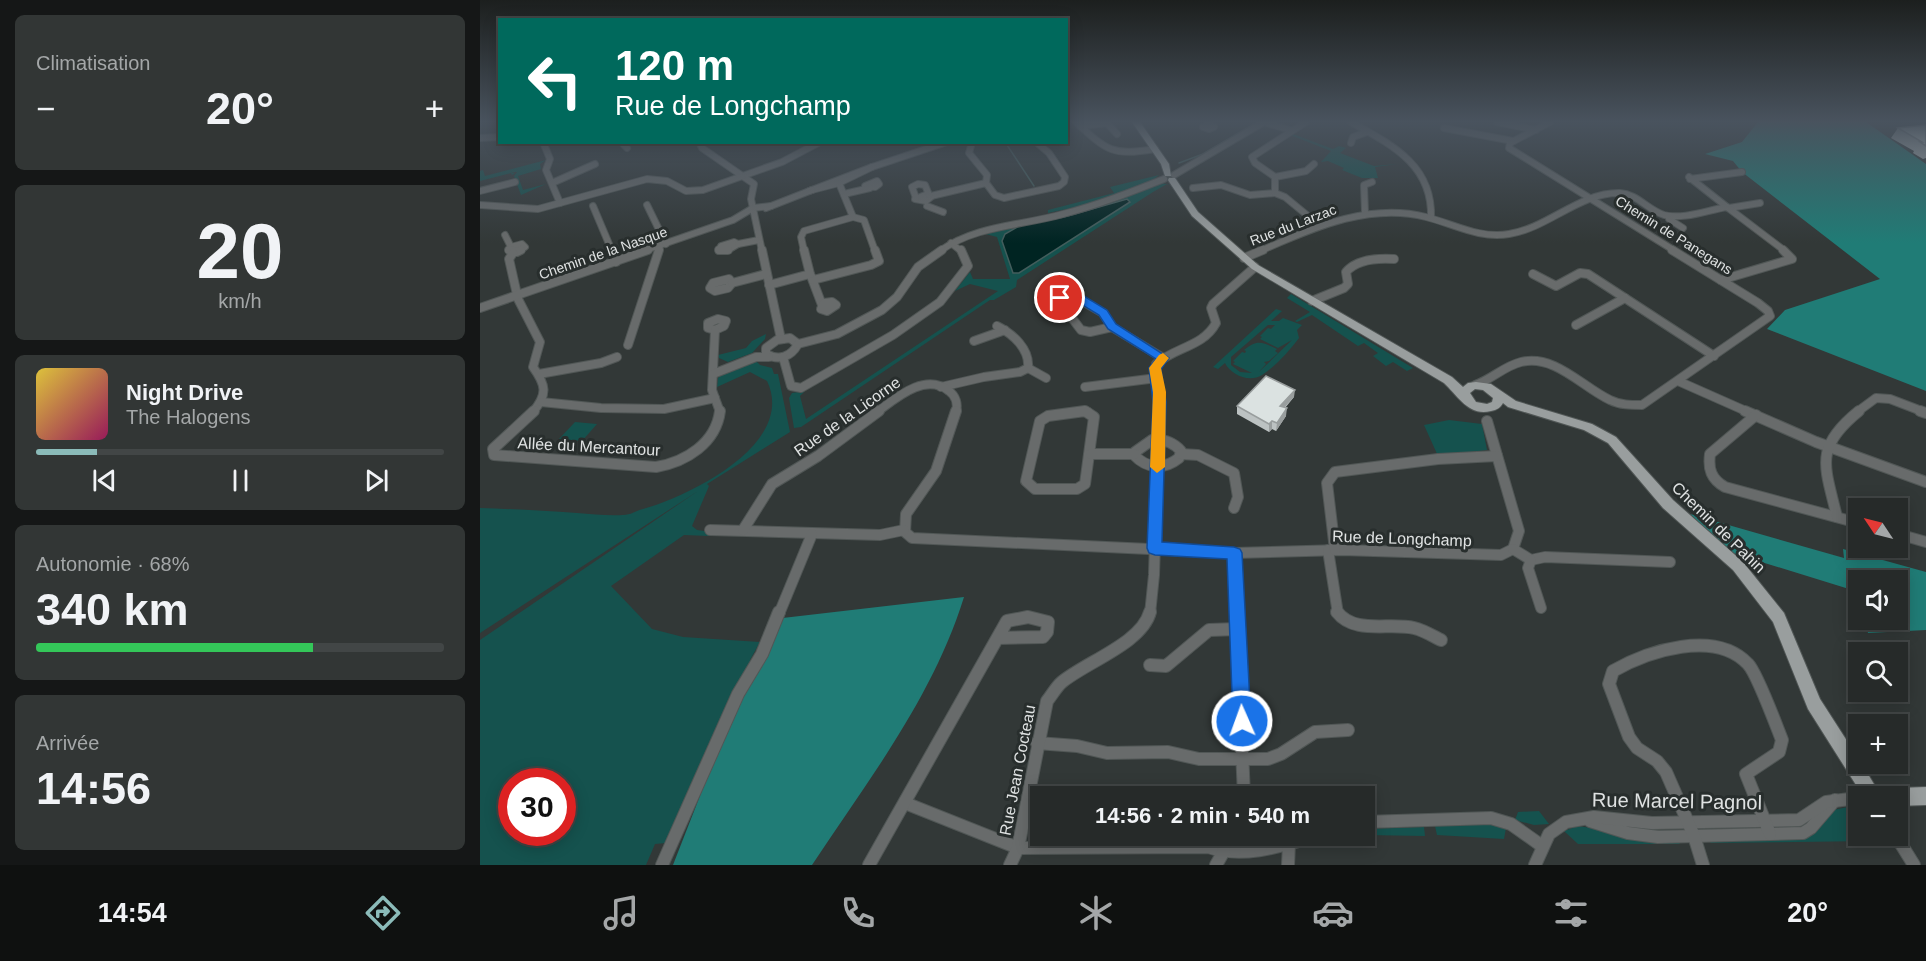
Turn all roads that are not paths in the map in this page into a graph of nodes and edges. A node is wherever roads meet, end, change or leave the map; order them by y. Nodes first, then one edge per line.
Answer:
1 (549, 162) edge
2 (724, 162) edge
3 (781, 162) edge
4 (884, 162) edge
5 (977, 162) edge
6 (1056, 162) edge
7 (1190, 162) edge
8 (1196, 162) edge
9 (1255, 162) edge
10 (1409, 162) edge
11 (1529, 162) edge
12 (595, 164) dead end
13 (1165, 164) joint
14 (1314, 164) dead end
15 (1742, 172) dead end
16 (746, 176) junction
17 (1170, 177) junction
18 (1275, 177) junction
19 (842, 179) junction
20 (515, 182) dead end
21 (1372, 182) dead end
22 (552, 183) junction
23 (986, 183) junction
24 (870, 188) dead end
25 (1194, 188) dead end
26 (1637, 189) dead end
27 (480, 191) edge
28 (810, 191) junction
29 (1275, 193) junction
30 (844, 194) junction
31 (1625, 194) junction
32 (929, 199) junction
33 (1591, 199) junction
34 (917, 200) junction
35 (560, 203) junction
36 (1760, 203) dead end
37 (480, 205) edge
38 (647, 205) dead end
39 (593, 206) dead end
40 (1728, 207) junction
41 (943, 212) dead end
42 (753, 213) junction
43 (1365, 213) junction
44 (1669, 216) junction
45 (853, 217) junction
46 (1431, 218) junction
47 (734, 220) junction
48 (1319, 225) junction
49 (1683, 228) dead end
50 (505, 235) dead end
51 (759, 240) junction
52 (951, 243) junction
53 (738, 244) dead end
54 (663, 245) junction
55 (1244, 258) junction
56 (1394, 259) dead end
57 (616, 262) junction
58 (1259, 269) junction
59 (766, 274) junction
60 (1533, 274) dead end
61 (812, 277) junction
62 (1721, 280) junction
63 (732, 283) dead end
64 (769, 285) junction
65 (518, 295) junction
66 (1625, 298) junction
67 (1312, 301) junction
68 (822, 304) dead end
69 (480, 308) edge
70 (1576, 325) dead end
71 (1112, 327) junction
72 (715, 330) dead end
73 (781, 339) junction
74 (974, 341) dead end
75 (798, 344) junction
76 (628, 345) dead end
77 (768, 352) junction
78 (1714, 356) junction
79 (617, 357) dead end
80 (783, 357) junction
81 (1163, 358) junction
82 (1028, 368) junction
83 (713, 372) junction
84 (539, 374) junction
85 (1495, 377) junction
86 (1046, 378) dead end
87 (1157, 378) junction
88 (975, 379) junction
89 (1448, 380) junction
90 (1678, 381) junction
91 (1475, 385) junction
92 (940, 387) junction
93 (1085, 387) dead end
94 (1496, 393) junction
95 (952, 394) junction
96 (1464, 395) junction
97 (715, 398) junction
98 (541, 402) junction
99 (1494, 407) junction
100 (1519, 407) junction
101 (1926, 413) edge
102 (1756, 415) junction
103 (1487, 421) dead end
104 (1158, 439) junction
105 (1827, 446) junction
106 (1091, 454) junction
107 (1134, 454) junction
108 (1181, 454) junction
109 (1497, 456) junction
110 (1157, 468) junction
111 (1926, 482) edge
112 (1234, 508) dead end
113 (1837, 517) junction
114 (1848, 520) edge
115 (710, 530) dead end
116 (743, 530) junction
117 (904, 530) junction
118 (812, 534) junction
119 (1908, 537) edge
120 (1926, 542) edge
121 (1155, 548) junction
122 (1513, 549) junction
123 (1331, 550) junction
124 (1234, 553) junction
125 (1531, 560) junction
126 (1670, 562) dead end
127 (1541, 608) dead end
128 (1238, 628) junction
129 (998, 638) dead end
130 (1442, 640) dead end
131 (1150, 665) dead end
132 (1348, 730) dead end
133 (1037, 743) junction
134 (1244, 759) junction
135 (1244, 786) edge
136 (1867, 786) edge
137 (1926, 796) edge
138 (1908, 797) edge
139 (1848, 799) edge
140 (905, 803) junction
141 (1582, 819) junction
142 (1375, 822) edge
143 (1688, 822) junction
144 (1768, 828) junction
145 (1694, 836) junction
146 (1230, 846) edge
147 (1247, 846) edge
148 (1289, 846) edge
149 (1542, 846) junction
150 (1902, 846) edge
151 (1208, 847) joint
152 (1018, 848) junction
153 (1229, 851) junction
154 (662, 865) edge
155 (869, 865) edge
156 (1010, 865) edge
157 (1216, 865) edge
158 (1288, 865) edge
159 (1535, 865) edge
160 (1703, 865) edge
161 (1914, 865) edge

1 - 22 street
2 - 16 street
3 - 16 street
4 - 19 street, Chemin de la Nasque
5 - 23 street
6 - 23 street
7 - 13 street
8 - 17 street
9 - 18 street
10 - 46 street
11 - 33 street, Chemin de Panegans
12 - 22 street
13 - 17 main road
14 - 18 street
15 - 40 street
16 - 35 street
16 - 42 street
17 - 52 street
17 - 55 main road
18 - 29 street
19 - 28 street, Chemin de la Nasque
19 - 28 street, Chemin de la Nasque
19 - 30 street
20 - 27 street
21 - 43 street
22 - 35 street
23 - 32 street
24 - 30 street
25 - 29 street
26 - 31 street, Rue du Larzac
28 - 42 street, Chemin de la Nasque
29 - 48 street
30 - 45 street
31 - 33 street, Rue du Larzac
31 - 44 street
32 - 34 street
32 - 34 street
32 - 34 street
32 - 41 street
33 - 46 street, Rue du Larzac
33 - 62 street, Chemin de Panegans
35 - 37 street
36 - 40 street
38 - 54 street
39 - 57 street
40 - 44 street
40 - 62 street
42 - 47 street, Chemin de la Nasque
42 - 47 street, Chemin de la Nasque
42 - 51 street
43 - 46 street, Rue du Larzac
43 - 48 street, Rue du Larzac
44 - 49 street
45 - 61 street
45 - 61 street
47 - 54 street, Chemin de la Nasque
48 - 55 street, Rue du Larzac
50 - 65 street
51 - 53 street
51 - 59 street
52 - 75 street
52 - 80 street
54 - 57 street, Chemin de la Nasque
54 - 76 street
55 - 58 main road
56 - 67 street
57 - 65 street, Chemin de la Nasque
58 - 67 main road
58 - 81 street
59 - 63 street
59 - 64 street
60 - 66 street
61 - 64 street
61 - 68 street
62 - 78 street, Chemin de Panegans
64 - 73 street
65 - 69 street, Chemin de la Nasque
65 - 84 street
66 - 70 street
66 - 78 street
67 - 89 main road
71 - 71 street
71 - 81 street
72 - 83 street, Allée du Mercantour
73 - 75 street
73 - 77 street
74 - 82 street
75 - 80 street
77 - 80 street
77 - 83 street
78 - 90 street, Chemin de Panegans
79 - 84 street
81 - 87 street, Rue Jean Cocteau
82 - 86 street
82 - 88 street, Rue de la Licorne
83 - 97 street, Allée du Mercantour
84 - 98 street
85 - 90 street, Chemin de Panegans
85 - 91 street, Chemin de Panegans
85 - 94 street
87 - 93 street
87 - 104 street, Rue Jean Cocteau
88 - 92 street, Rue de la Licorne
88 - 95 street
89 - 91 main road
89 - 96 main road
90 - 102 street
91 - 94 main road
91 - 96 main road
92 - 95 street
92 - 116 street, Rue de la Licorne
94 - 99 main road
94 - 100 main road, Chemin de Pahin
95 - 117 street
96 - 99 main road
97 - 98 street
97 - 98 street, Allée du Mercantour
99 - 100 main road, Chemin de Pahin
100 - 136 main road, Chemin de Pahin
101 - 105 street
102 - 105 street
102 - 113 street
103 - 109 street
104 - 107 street
104 - 108 street
104 - 110 street, Rue Jean Cocteau
105 - 111 street
105 - 113 street
106 - 106 street
106 - 107 street
107 - 110 street
108 - 110 street
108 - 112 street
109 - 122 street
109 - 123 street
110 - 121 street, Rue Jean Cocteau
113 - 114 street
115 - 116 street
116 - 118 street
117 - 118 street
117 - 121 street
118 - 154 street
119 - 120 street
121 - 124 street, Rue de Longchamp
121 - 133 street, Rue Jean Cocteau
122 - 123 street, Rue de Longchamp
122 - 125 street
123 - 124 street, Rue de Longchamp
123 - 130 street
124 - 128 street
125 - 126 street
125 - 127 street
128 - 131 street
128 - 134 street
129 - 140 street
132 - 134 street
133 - 134 street
133 - 152 street, Rue Jean Cocteau
134 - 135 street
137 - 138 main road
139 - 144 street
140 - 152 street
140 - 155 street
141 - 143 street, Rue Marcel Pagnol
141 - 145 street
141 - 149 street, Rue Marcel Pagnol
142 - 149 street
143 - 144 street, Rue Marcel Pagnol
143 - 144 street
143 - 145 street
144 - 145 street
145 - 160 street
146 - 153 street
147 - 153 street
148 - 158 street
149 - 159 street
150 - 161 street
151 - 152 street
151 - 153 street
152 - 156 street, Rue Jean Cocteau
153 - 157 street

